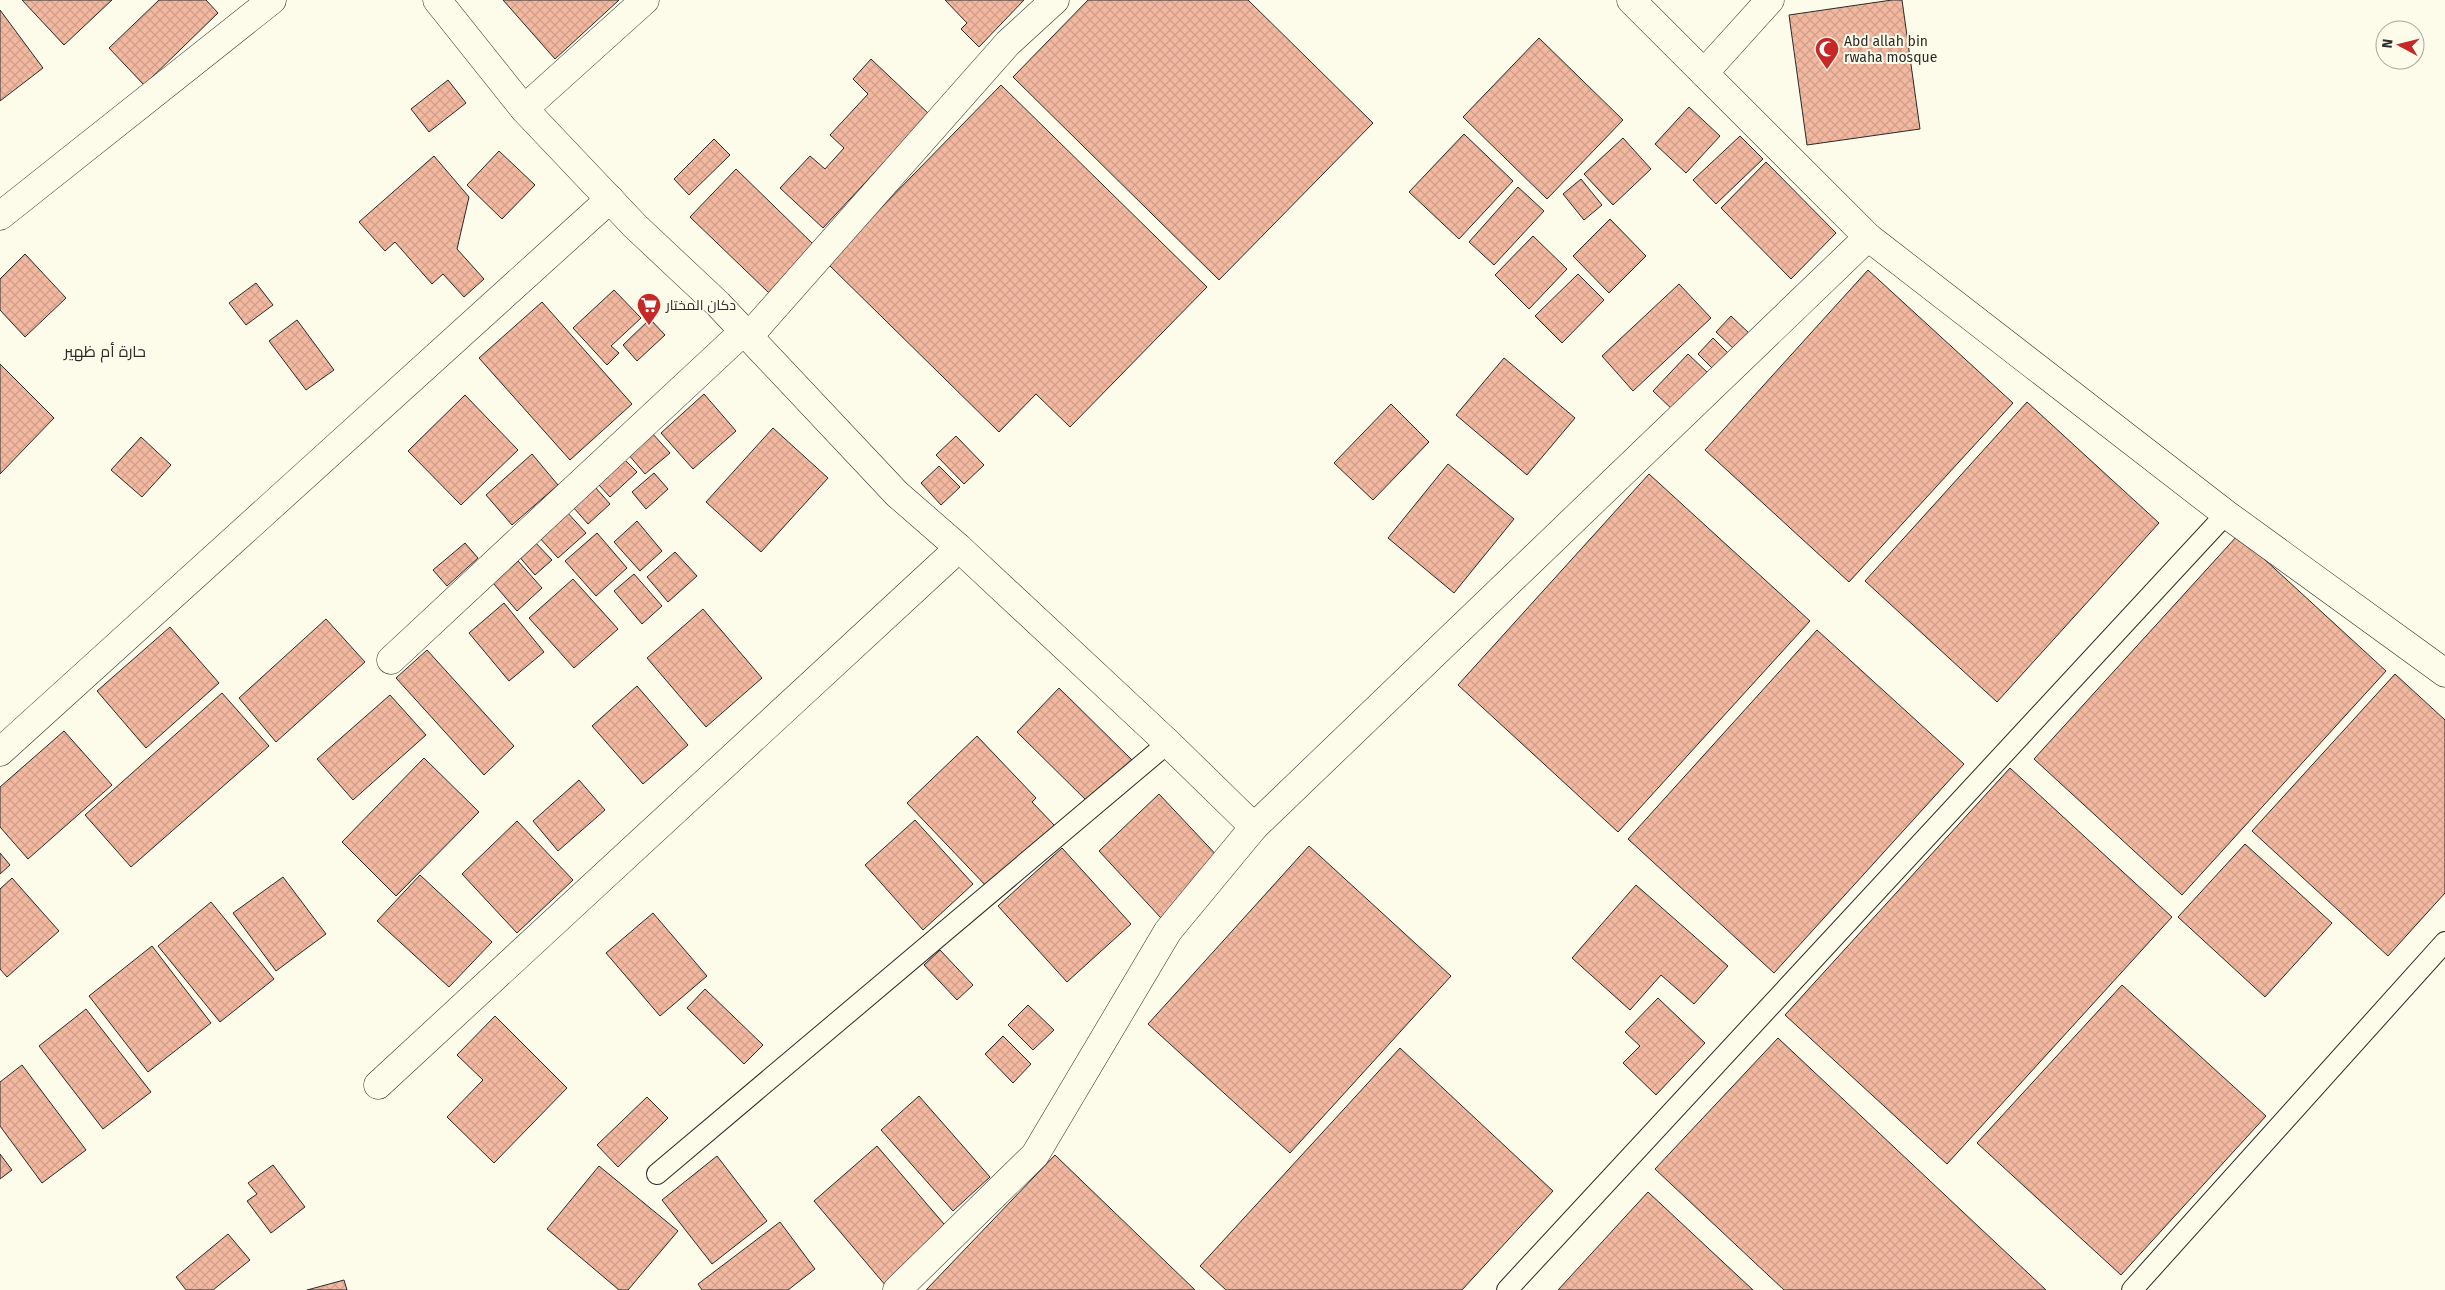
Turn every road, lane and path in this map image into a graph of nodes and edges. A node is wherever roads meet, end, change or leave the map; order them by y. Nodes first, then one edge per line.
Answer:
1 (272, 0) edge
2 (438, 0) edge
3 (645, 0) edge
4 (1055, 0) edge
5 (1631, 0) edge
6 (1770, 0) edge
7 (1704, 73) junction
8 (524, 108) junction
9 (610, 199) junction
10 (0, 216) edge
11 (1868, 237) junction
12 (746, 334) junction
13 (2226, 514) junction
14 (959, 548) junction
15 (391, 660) dead end
16 (2445, 673) edge
17 (1168, 743) junction
18 (0, 752) edge
19 (1254, 827) junction
20 (2445, 942) edge
21 (378, 1085) dead end
22 (658, 1174) dead end
23 (897, 1290) edge
24 (1507, 1290) edge
25 (2132, 1290) edge

1 - 10 street
2 - 8 street
3 - 8 street
4 - 12 street
5 - 7 street
6 - 7 street
7 - 11 street
8 - 9 street
9 - 12 street
9 - 18 street
11 - 13 street
11 - 19 street
12 - 14 street
12 - 15 street
13 - 16 street
13 - 24 lane
14 - 17 street
14 - 21 street
17 - 19 street
17 - 22 lane
19 - 23 street
20 - 25 lane

